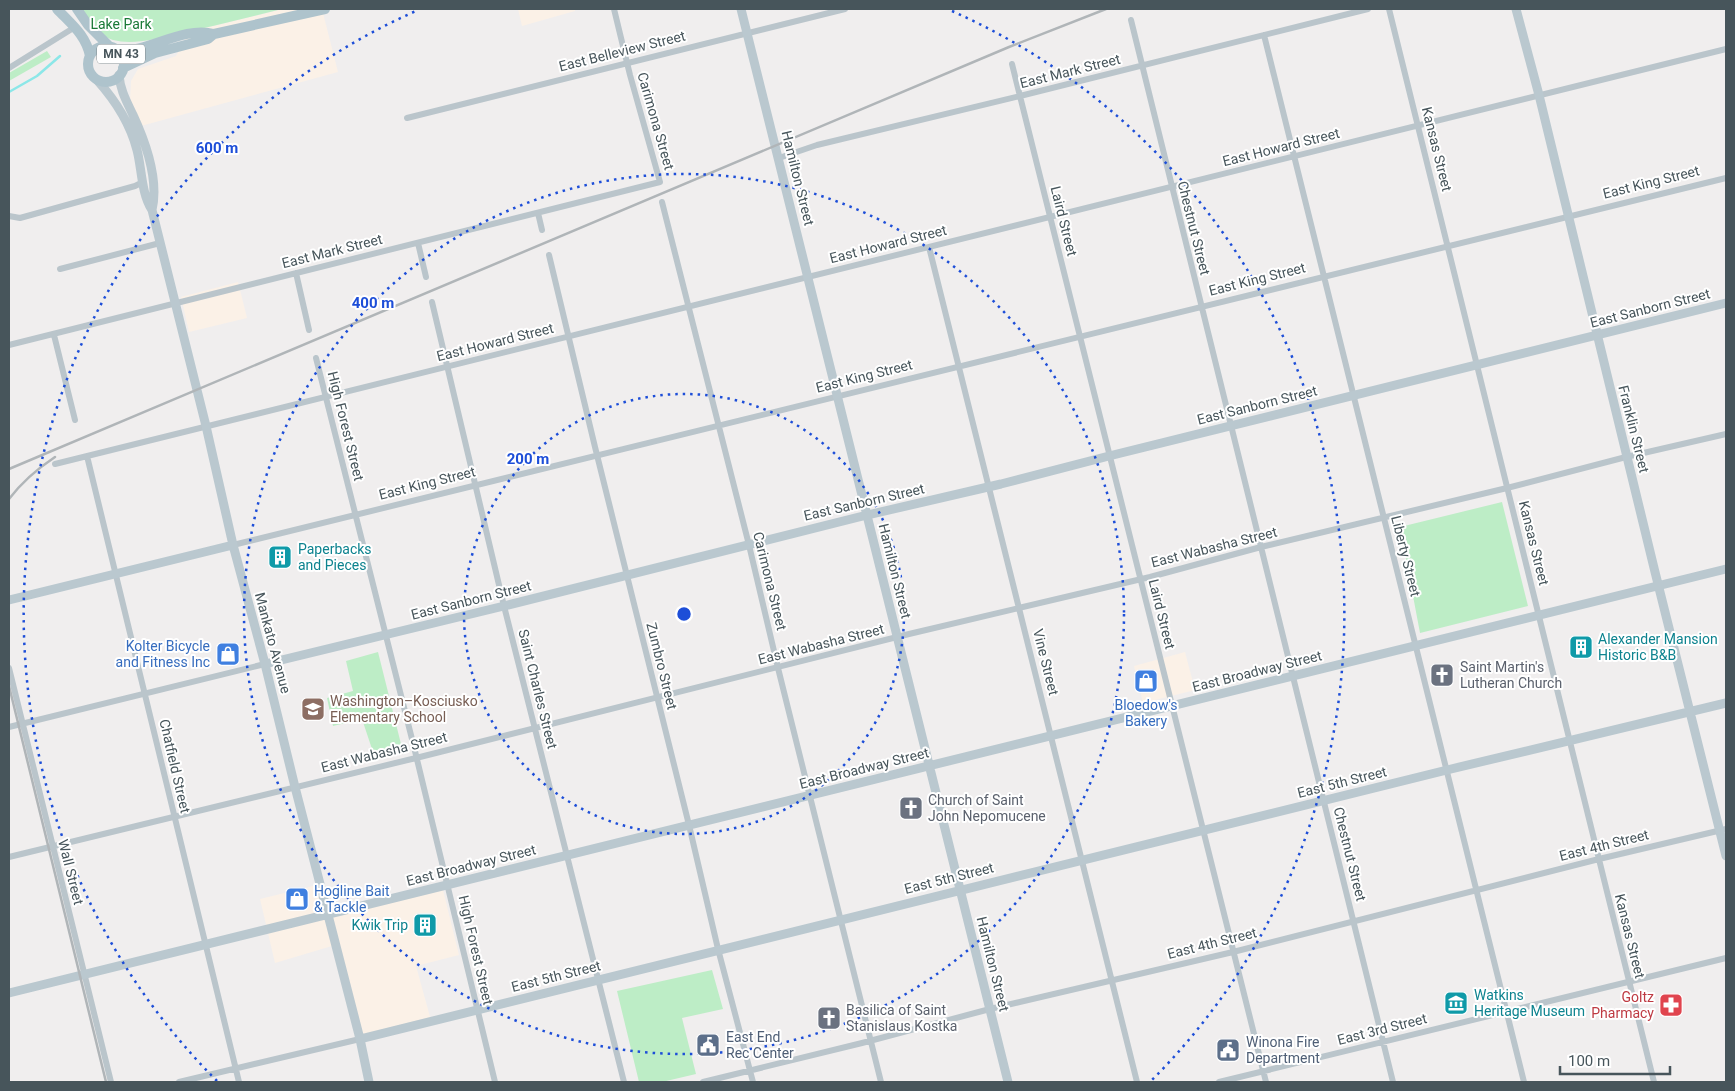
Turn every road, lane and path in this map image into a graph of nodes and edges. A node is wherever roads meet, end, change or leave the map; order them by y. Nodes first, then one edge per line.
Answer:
1 (57, 9) edge
2 (77, 9) edge
3 (324, 9) edge
4 (614, 9) edge
5 (742, 9) edge
6 (844, 9) edge
7 (1368, 9) edge
8 (1389, 9) edge
9 (1516, 9) edge
10 (1131, 20) dead end
11 (75, 27) junction
12 (747, 32) junction
13 (214, 34) junction
14 (1264, 35) junction
15 (114, 49) junction
16 (1726, 49) edge
17 (90, 56) junction
18 (627, 63) junction
19 (1012, 64) dead end
20 (1141, 66) junction
21 (9, 68) edge
22 (121, 72) junction
23 (97, 80) junction
24 (1539, 95) junction
25 (1020, 96) junction
26 (407, 118) dead end
27 (1418, 125) junction
28 (1294, 156) junction
29 (778, 158) junction
30 (1726, 178) edge
31 (143, 182) junction
32 (660, 182) joint
33 (1171, 187) junction
34 (662, 202) dead end
35 (152, 210) junction
36 (538, 213) junction
37 (9, 216) edge
38 (1568, 216) junction
39 (1050, 217) junction
40 (542, 230) dead end
41 (160, 243) junction
42 (418, 243) junction
43 (1448, 246) junction
44 (929, 247) junction
45 (549, 255) dead end
46 (60, 268) dead end
47 (296, 273) junction
48 (808, 277) junction
49 (1324, 277) junction
50 (426, 278) dead end
51 (432, 302) dead end
52 (1726, 303) edge
53 (174, 304) junction
54 (689, 306) junction
55 (1201, 307) junction
56 (309, 330) dead end
57 (54, 335) junction
58 (1597, 335) junction
59 (568, 336) junction
60 (1080, 337) junction
61 (9, 345) edge
62 (316, 358) dead end
63 (1477, 365) junction
64 (959, 366) junction
65 (446, 367) junction
66 (1354, 395) junction
67 (838, 396) junction
68 (326, 397) junction
69 (75, 420) dead end
70 (206, 426) junction
71 (718, 426) junction
72 (1231, 426) junction
73 (1726, 434) edge
74 (87, 456) junction
75 (597, 456) junction
76 (1109, 456) junction
77 (1626, 457) junction
78 (55, 464) dead end
79 (476, 486) junction
80 (989, 487) junction
81 (1507, 488) junction
82 (355, 515) junction
83 (867, 515) junction
84 (1384, 518) junction
85 (748, 544) junction
86 (233, 545) junction
87 (1261, 547) junction
88 (1726, 569) edge
89 (115, 574) junction
90 (626, 575) junction
91 (1140, 579) junction
92 (1658, 586) junction
93 (9, 600) edge
94 (504, 606) junction
95 (1019, 607) junction
96 (1539, 615) junction
97 (386, 635) junction
98 (897, 637) junction
99 (1416, 646) junction
100 (265, 664) junction
101 (9, 668) edge
102 (778, 668) junction
103 (1293, 676) junction
104 (145, 693) junction
105 (658, 698) junction
106 (1726, 703) edge
107 (1172, 706) junction
108 (1691, 712) junction
109 (22, 724) junction
110 (9, 727) edge
111 (535, 728) junction
112 (1051, 736) junction
113 (1570, 742) junction
114 (416, 758) junction
115 (929, 766) junction
116 (1447, 770) junction
117 (295, 787) junction
118 (810, 795) junction
119 (1324, 801) junction
120 (174, 818) junction
121 (689, 825) junction
122 (1202, 830) junction
123 (1723, 830) edge
124 (52, 846) junction
125 (568, 855) junction
126 (1726, 856) edge
127 (9, 857) edge
128 (1599, 859) junction
129 (1082, 860) junction
130 (448, 885) junction
131 (960, 890) junction
132 (1476, 890) junction
133 (328, 914) junction
134 (840, 919) junction
135 (1353, 920) junction
136 (205, 945) junction
137 (718, 949) junction
138 (1233, 952) junction
139 (1726, 958) edge
140 (84, 975) junction
141 (598, 979) junction
142 (1112, 980) junction
143 (1629, 981) junction
144 (9, 994) edge
145 (990, 1009) junction
146 (478, 1010) junction
147 (1506, 1011) junction
148 (360, 1039) junction
149 (870, 1040) junction
150 (1383, 1042) junction
151 (236, 1068) junction
152 (750, 1071) junction
153 (1263, 1072) junction
154 (111, 1082) edge
155 (179, 1082) edge
156 (239, 1082) edge
157 (369, 1082) edge
158 (495, 1082) edge
159 (624, 1082) edge
160 (703, 1082) edge
161 (753, 1082) edge
162 (881, 1082) edge
163 (1008, 1082) edge
164 (1137, 1082) edge
165 (1219, 1082) edge
166 (1266, 1082) edge
167 (1393, 1082) edge
168 (1524, 1082) edge
169 (1654, 1082) edge

1 - 11 main road, Mankato Avenue / MN 43
2 - 15 main road, Mankato Avenue / MN 43
3 - 13 main road, MN 43
4 - 18 street, Carimona Street
5 - 12 street, Hamilton Street
6 - 12 street, East Belleview Street
7 - 14 street, East Mark Street
8 - 27 street, Kansas Street
9 - 24 street, Franklin Street
10 - 20 street, Chestnut Street
11 - 17 main road, Mankato Avenue / MN 43
11 - 21 street
12 - 18 street, East Belleview Street
12 - 29 street, Hamilton Street
13 - 15 main road, MN 43
13 - 22 main road, MN 43
14 - 20 street, East Mark Street
14 - 28 street, Liberty Street
15 - 17 main road, MN 43
15 - 22 main road, Mankato Avenue / MN 43
16 - 24 street, East Howard Street
17 - 23 main road, Mankato Avenue / MN 43
18 - 26 street, East Belleview Street
18 - 32 street, Carimona Street
19 - 25 street, Laird Street
20 - 25 street, East Mark Street
20 - 33 street, Chestnut Street
22 - 23 main road, MN 43
22 - 35 street, Mankato Avenue
23 - 31 street, Mankato Avenue
24 - 27 street, East Howard Street
24 - 38 street, Franklin Street
25 - 29 street, East Mark Street
25 - 39 street, Laird Street
27 - 28 street, East Howard Street
27 - 43 street, Kansas Street
28 - 33 street, East Howard Street
28 - 49 street, Liberty Street
29 - 48 street, Hamilton Street
30 - 38 street, East King Street
31 - 35 street, Mankato Avenue
31 - 37 street
32 - 36 street, East Mark Street
33 - 39 street, East Howard Street
33 - 55 street, Chestnut Street
34 - 54 street, Carimona Street
35 - 41 street, Mankato Avenue
36 - 40 street
36 - 42 street, East Mark Street
38 - 43 street, East King Street
38 - 58 street, Franklin Street
39 - 44 street, East Howard Street
39 - 60 street, Laird Street
41 - 46 street
41 - 53 street, Mankato Avenue
42 - 47 street, East Mark Street
42 - 50 street
43 - 49 street, East King Street
43 - 63 street, Kansas Street
44 - 48 street, East Howard Street
44 - 64 street, Vine Street
45 - 59 street, Zumbro Street
47 - 53 street, East Mark Street
47 - 56 street
48 - 54 street, East Howard Street
48 - 67 street, Hamilton Street
49 - 55 street, East King Street
49 - 66 street, Liberty Street
51 - 65 street, Saint Charles Street
52 - 58 street, East Sanborn Street
53 - 57 street, East Mark Street
53 - 70 street, Mankato Avenue
54 - 59 street, East Howard Street
54 - 71 street, Carimona Street
55 - 60 street, East King Street
55 - 72 street, Chestnut Street
57 - 61 street, East Mark Street
57 - 69 street
58 - 63 street, East Sanborn Street
58 - 77 street, Franklin Street
59 - 65 street, East Howard Street
59 - 75 street, Zumbro Street
60 - 64 street, East King Street
60 - 76 street, Laird Street
62 - 68 street, High Forest Street
63 - 66 street, East Sanborn Street
63 - 81 street, Kansas Street
64 - 67 street, East King Street
64 - 80 street, Vine Street
65 - 68 street, East Howard Street
65 - 79 street, Saint Charles Street
66 - 72 street, East Sanborn Street
66 - 84 street, Liberty Street
67 - 71 street, East King Street
67 - 83 street, Hamilton Street
68 - 70 street, East Howard Street
68 - 82 street, High Forest Street
70 - 74 street, East Howard Street
70 - 86 street, Mankato Avenue
71 - 75 street, East King Street
71 - 85 street, Carimona Street
72 - 76 street, East Sanborn Street
72 - 87 street, Chestnut Street
73 - 77 street, East Wabasha Street
74 - 78 street, East Howard Street
74 - 89 street, Chatfield Street
75 - 79 street, East King Street
75 - 90 street, Zumbro Street
76 - 80 street, East Sanborn Street
76 - 91 street, Laird Street
77 - 81 street, East Wabasha Street
77 - 92 street, Franklin Street
79 - 82 street, East King Street
79 - 94 street, Saint Charles Street
80 - 83 street, East Sanborn Street
80 - 95 street, Vine Street
81 - 84 street, East Wabasha Street
81 - 96 street, Kansas Street
82 - 86 street, East King Street
82 - 97 street, High Forest Street
83 - 85 street, East Sanborn Street
83 - 98 street, Hamilton Street
84 - 87 street, East Wabasha Street
84 - 99 street, Liberty Street
85 - 90 street, East Sanborn Street
85 - 102 street, Carimona Street
86 - 89 street, East King Street
86 - 100 street, Mankato Avenue
87 - 91 street, East Wabasha Street
87 - 103 street, Chestnut Street
88 - 92 street, East Broadway Street
89 - 93 street, East King Street
89 - 104 street, Chatfield Street
90 - 94 street, East Sanborn Street
90 - 105 street, Zumbro Street
91 - 95 street, East Wabasha Street
91 - 107 street, Laird Street
92 - 96 street, East Broadway Street
92 - 108 street, Franklin Street
94 - 97 street, East Sanborn Street
94 - 111 street, Saint Charles Street
95 - 98 street, East Wabasha Street
95 - 112 street, Vine Street
96 - 99 street, East Broadway Street
96 - 113 street, Kansas Street
97 - 100 street, East Sanborn Street
97 - 114 street, High Forest Street
98 - 102 street, East Wabasha Street
98 - 115 street, Hamilton Street
99 - 103 street, East Broadway Street
99 - 116 street, Liberty Street
100 - 104 street, East Sanborn Street
100 - 117 street, Mankato Avenue
101 - 109 street, Wall Street
102 - 105 street, East Wabasha Street
102 - 118 street, Carimona Street
103 - 107 street, East Broadway Street
103 - 119 street, Chestnut Street
104 - 109 street, East Sanborn Street
104 - 120 street, Chatfield Street
105 - 111 street, East Wabasha Street
105 - 121 street, Zumbro Street
106 - 108 street, East 5th Street
107 - 112 street, East Broadway Street
107 - 122 street, Laird Street
108 - 113 street, East 5th Street
108 - 123 street, Franklin Street
109 - 110 street, East Sanborn Street
109 - 124 street, Wall Street
111 - 114 street, East Wabasha Street
111 - 125 street, Saint Charles Street
112 - 115 street, East Broadway Street
112 - 129 street, Vine Street
113 - 116 street, East 5th Street
113 - 128 street, Kansas Street
114 - 117 street, East Wabasha Street
114 - 130 street, High Forest Street
115 - 118 street, East Broadway Street
115 - 131 street, Hamilton Street
116 - 119 street, East 5th Street
116 - 132 street, Liberty Street
117 - 120 street, East Wabasha Street
117 - 133 street, Mankato Avenue
118 - 121 street, East Broadway Street
118 - 134 street, Carimona Street
119 - 122 street, East 5th Street
119 - 135 street, Chestnut Street
120 - 124 street, East Wabasha Street
120 - 136 street, Chatfield Street
121 - 125 street, East Broadway Street
121 - 137 street, Zumbro Street
122 - 129 street, East 5th Street
122 - 138 street, Laird Street
123 - 126 street, Franklin Street
123 - 128 street, East 4th Street
124 - 127 street, East Wabasha Street
124 - 140 street, Wall Street
125 - 130 street, East Broadway Street
125 - 141 street, Saint Charles Street
128 - 132 street, East 4th Street
128 - 143 street, Kansas Street
129 - 131 street, East 5th Street
129 - 142 street, Vine Street
130 - 133 street, East Broadway Street
130 - 146 street, High Forest Street
131 - 134 street, East 5th Street
131 - 145 street, Hamilton Street
132 - 135 street, East 4th Street
132 - 147 street, Liberty Street
133 - 136 street, East Broadway Street
133 - 148 street, Mankato Avenue
134 - 137 street, East 5th Street
134 - 149 street, Carimona Street
135 - 138 street, East 4th Street
135 - 150 street, Chestnut Street
136 - 140 street, East Broadway Street
136 - 151 street, Chatfield Street
137 - 141 street, East 5th Street
137 - 152 street, Zumbro Street
138 - 142 street, East 4th Street
138 - 153 street, Laird Street
139 - 143 street, East 3rd Street
140 - 144 street, East Broadway Street
140 - 154 street, Wall Street
141 - 146 street, East 5th Street
141 - 159 street, Saint Charles Street
142 - 145 street, East 4th Street
142 - 164 street, Vine Street
143 - 147 street, East 3rd Street
143 - 169 street, Kansas Street
145 - 149 street, East 4th Street
145 - 163 street, Hamilton Street
146 - 148 street, East 5th Street
146 - 158 street, High Forest Street
147 - 150 street, East 3rd Street
147 - 168 street, Liberty Street
148 - 151 street, East 5th Street
148 - 157 street, Mankato Avenue
149 - 152 street, East 4th Street
149 - 162 street, Carimona Street
150 - 153 street, East 3rd Street
150 - 167 street, Chestnut Street
151 - 155 street, East 5th Street
151 - 156 street, Chatfield Street
152 - 160 street, East 4th Street
152 - 161 street, Zumbro Street
153 - 165 street, East 3rd Street
153 - 166 street, Laird Street

